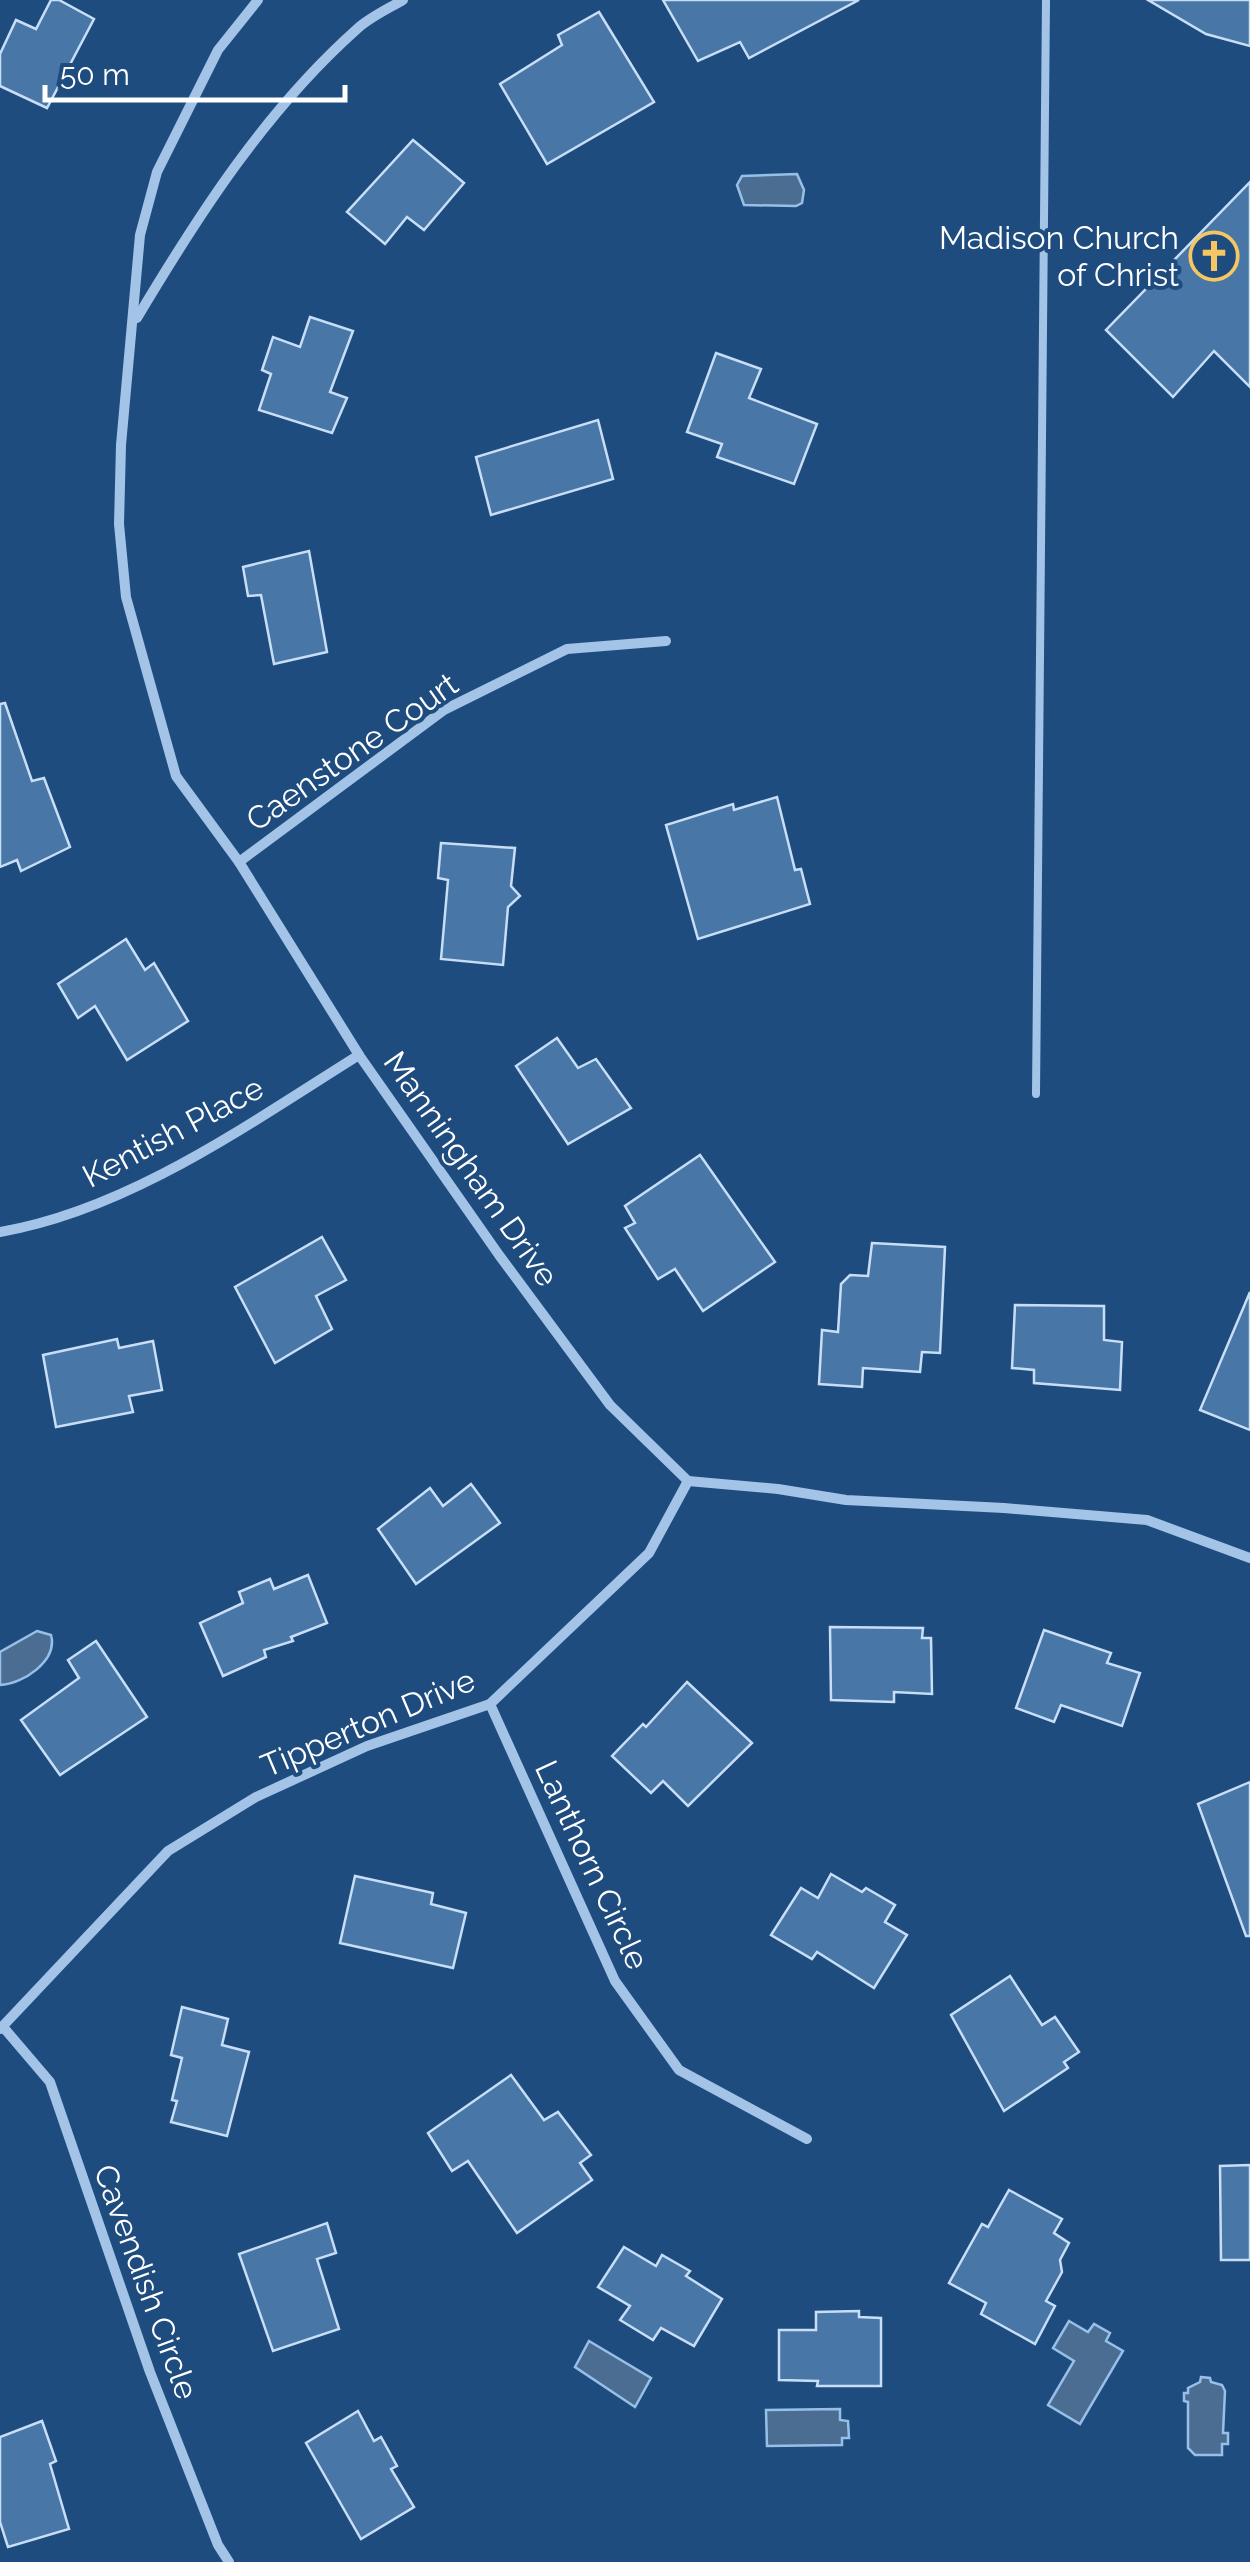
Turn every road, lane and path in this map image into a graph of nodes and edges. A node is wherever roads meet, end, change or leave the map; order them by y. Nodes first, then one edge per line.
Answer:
1 (258, 0) edge
2 (403, 0) edge
3 (1046, 0) edge
4 (134, 323) junction
5 (666, 641) dead end
6 (239, 862) junction
7 (359, 1055) junction
8 (1036, 1094) dead end
9 (0, 1232) edge
10 (688, 1481) junction
11 (1250, 1558) edge
12 (490, 1704) junction
13 (2, 2028) edge
14 (807, 2139) dead end
15 (229, 2562) edge

1 - 4 street, Manningham Drive
2 - 4 street, Manningham Drive
3 - 8 lane
4 - 6 street, Manningham Drive
5 - 6 street, Caenstone Court
6 - 7 street, Manningham Drive
7 - 9 street, Kentish Place
7 - 10 street, Manningham Drive
10 - 11 street
10 - 12 street, Tipperton Drive
12 - 13 street, Tipperton Drive
12 - 14 street, Lanthorn Circle
13 - 15 street, Cavendish Circle

